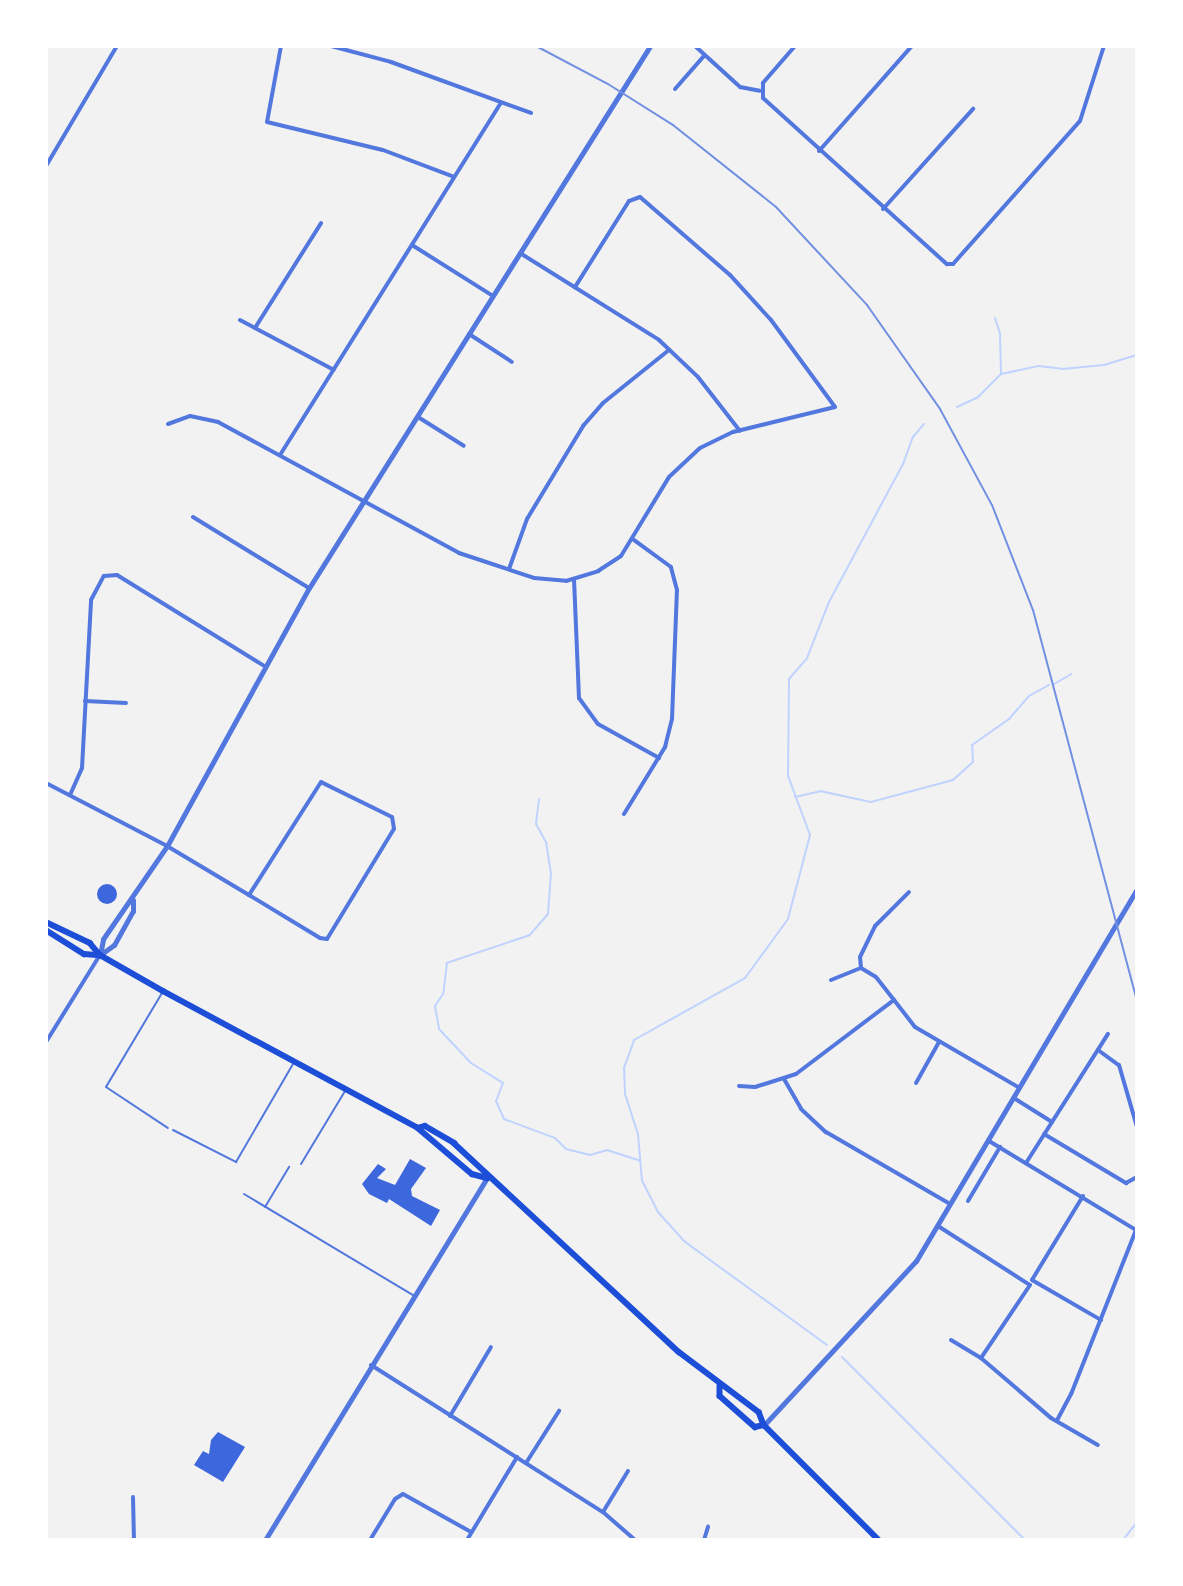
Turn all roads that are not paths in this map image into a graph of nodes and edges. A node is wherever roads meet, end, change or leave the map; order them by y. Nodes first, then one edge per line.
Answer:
1 (117, 46) edge
2 (281, 46) edge
3 (330, 46) edge
4 (650, 46) edge
5 (695, 46) edge
6 (912, 46) edge
7 (1104, 46) edge
8 (793, 47) edge
9 (704, 56) junction
10 (675, 89) dead end
11 (760, 91) junction
12 (500, 104) junction
13 (974, 109) dead end
14 (531, 113) dead end
15 (819, 151) junction
16 (46, 166) edge
17 (454, 177) junction
18 (883, 209) junction
19 (321, 223) dead end
20 (412, 245) junction
21 (520, 253) junction
22 (576, 287) junction
23 (493, 296) junction
24 (240, 320) dead end
25 (255, 328) junction
26 (469, 334) junction
27 (670, 350) junction
28 (512, 362) dead end
29 (334, 370) junction
30 (418, 417) junction
31 (168, 424) dead end
32 (740, 431) junction
33 (464, 446) dead end
34 (280, 455) junction
35 (367, 501) junction
36 (193, 516) dead end
37 (634, 540) junction
38 (509, 569) junction
39 (574, 579) junction
40 (309, 588) junction
41 (263, 665) junction
42 (84, 701) junction
43 (126, 703) dead end
44 (658, 758) junction
45 (46, 783) edge
46 (70, 796) junction
47 (624, 814) dead end
48 (166, 846) junction
49 (1137, 889) edge
50 (909, 892) dead end
51 (249, 896) junction
52 (133, 900) junction
53 (46, 922) edge
54 (46, 930) edge
55 (100, 955) junction
56 (861, 968) junction
57 (831, 980) dead end
58 (163, 991) junction
59 (894, 1000) junction
60 (1108, 1034) dead end
61 (46, 1042) edge
62 (939, 1042) junction
63 (1098, 1050) junction
64 (294, 1062) junction
65 (784, 1079) junction
66 (916, 1082) dead end
67 (739, 1086) dead end
68 (1020, 1088) junction
69 (346, 1089) junction
70 (1014, 1098) junction
71 (1052, 1122) junction
72 (1137, 1127) edge
73 (168, 1128) dead end
74 (418, 1128) junction
75 (173, 1130) dead end
76 (1044, 1134) junction
77 (989, 1142) junction
78 (1000, 1147) junction
79 (1026, 1163) junction
80 (301, 1164) dead end
81 (290, 1167) dead end
82 (1137, 1177) edge
83 (487, 1178) junction
84 (244, 1194) dead end
85 (1083, 1196) junction
86 (968, 1201) dead end
87 (950, 1204) junction
88 (265, 1207) junction
89 (938, 1226) junction
90 (413, 1296) junction
91 (1101, 1320) junction
92 (951, 1340) dead end
93 (492, 1347) dead end
94 (980, 1358) junction
95 (371, 1365) junction
96 (720, 1386) junction
97 (559, 1411) dead end
98 (450, 1416) junction
99 (1057, 1420) junction
100 (764, 1425) junction
101 (1098, 1445) dead end
102 (517, 1457) junction
103 (526, 1463) junction
104 (628, 1471) dead end
105 (133, 1497) dead end
106 (603, 1512) junction
107 (708, 1527) dead end
108 (46, 1529) edge
109 (471, 1532) junction
110 (46, 1540) edge
111 (134, 1540) edge
112 (265, 1540) edge
113 (370, 1540) edge
114 (467, 1540) edge
115 (635, 1540) edge
116 (704, 1540) edge
117 (880, 1540) edge

1 - 16 street
2 - 17 street
3 - 12 street
4 - 21 street
5 - 9 street
6 - 15 street
7 - 18 street
8 - 11 street
9 - 10 street
9 - 11 street
11 - 15 street
12 - 14 street
12 - 17 street
13 - 18 street
15 - 18 street
17 - 20 street
19 - 25 street
20 - 23 street
20 - 29 street
21 - 22 street
21 - 23 street
22 - 27 street
22 - 32 street
23 - 26 street
24 - 25 street
25 - 29 street
26 - 28 street
26 - 30 street
27 - 32 street
27 - 38 street
29 - 34 street
30 - 33 street
30 - 35 street
31 - 34 street
32 - 37 street
34 - 35 street
35 - 38 street
35 - 40 street
36 - 40 street
37 - 39 street
37 - 44 street
38 - 39 street
39 - 44 street
40 - 41 street
41 - 42 street
41 - 48 street
42 - 43 street
42 - 46 street
44 - 47 street
45 - 46 street
46 - 48 street
48 - 51 street
48 - 52 street
49 - 68 street
50 - 56 street
51 - 51 street
52 - 55 street
52 - 55 street
53 - 55 main road
54 - 55 main road
55 - 58 main road
55 - 61 street
56 - 57 street
56 - 59 street
58 - 64 main road
58 - 73 lane
59 - 62 street
59 - 65 street
60 - 63 street
62 - 66 street
62 - 68 street
63 - 71 street
63 - 72 street
64 - 69 main road
64 - 75 lane
65 - 67 street
65 - 87 street
68 - 70 street
69 - 74 main road
69 - 80 lane
70 - 71 street
70 - 77 street
71 - 76 street
74 - 83 main road
74 - 83 main road
76 - 79 street
76 - 82 street
77 - 78 street
77 - 87 street
78 - 79 street
78 - 86 street
79 - 85 street
81 - 88 lane
83 - 90 street
83 - 96 main road
84 - 88 lane
85 - 91 street
85 - 91 street
87 - 89 street
88 - 90 lane
89 - 94 street
89 - 100 street
90 - 95 street
91 - 99 street
92 - 94 street
93 - 98 street
94 - 99 street
95 - 98 street
95 - 112 street
96 - 100 main road
96 - 100 main road
97 - 103 street
98 - 102 street
99 - 101 street
100 - 117 main road
102 - 103 street
102 - 109 street
103 - 106 street
104 - 106 street
105 - 111 street
106 - 115 street
107 - 116 street
108 - 110 street
109 - 113 street
109 - 114 street

